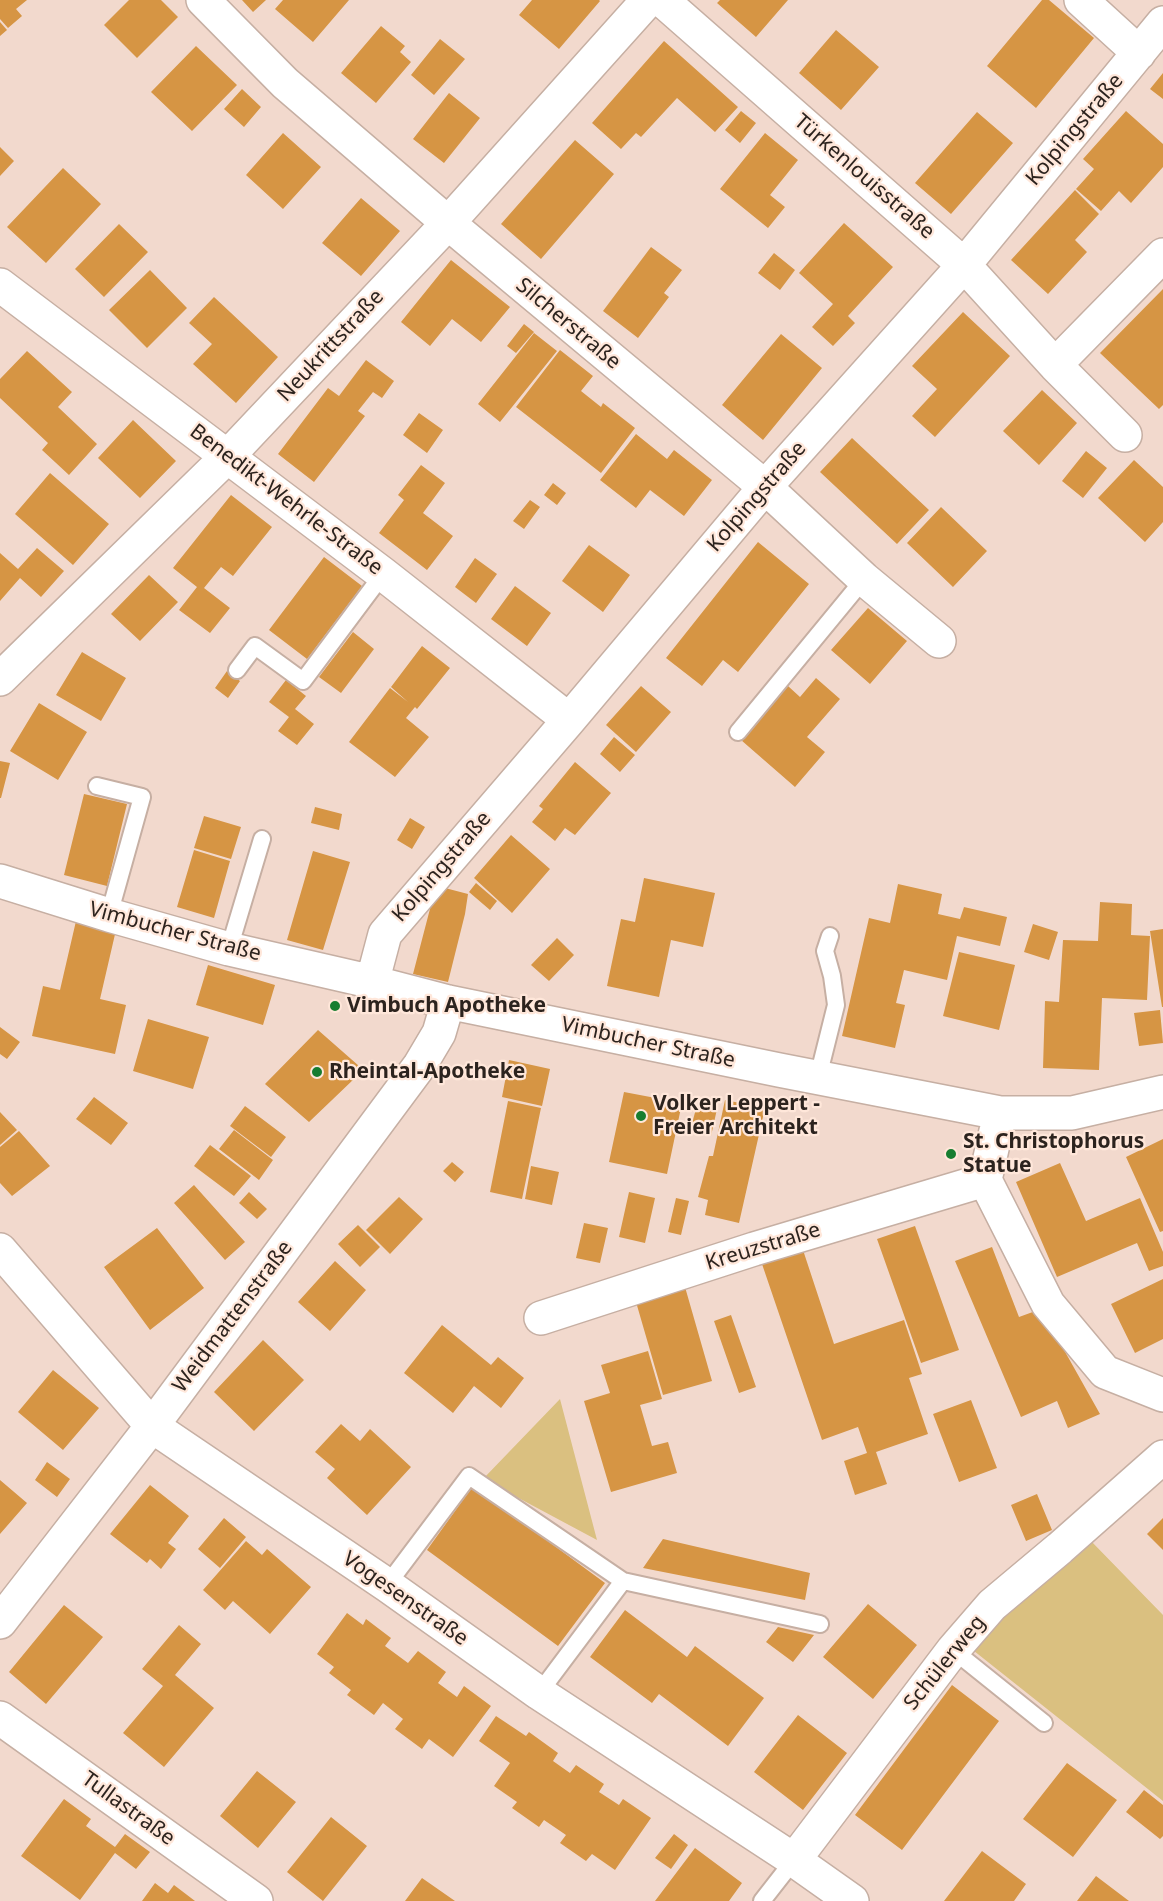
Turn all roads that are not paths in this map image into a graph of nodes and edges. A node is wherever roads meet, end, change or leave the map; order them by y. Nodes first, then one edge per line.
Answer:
1 (203, 0) edge
2 (648, 0) edge
3 (662, 0) edge
4 (1081, 0) edge
5 (1163, 24) edge
6 (1139, 53) junction
7 (448, 223) junction
8 (1163, 255) edge
9 (964, 265) junction
10 (0, 285) edge
11 (1055, 365) junction
12 (1125, 435) dead end
13 (228, 456) junction
14 (765, 487) junction
15 (383, 574) junction
16 (864, 579) junction
17 (939, 641) dead end
18 (237, 670) dead end
19 (0, 679) edge
20 (569, 720) junction
21 (738, 732) dead end
22 (97, 786) dead end
23 (262, 839) dead end
24 (0, 881) edge
25 (109, 915) junction
26 (830, 936) dead end
27 (229, 949) junction
28 (372, 982) junction
29 (448, 1002) junction
30 (818, 1077) junction
31 (1163, 1092) edge
32 (1000, 1113) junction
33 (985, 1180) junction
34 (0, 1250) edge
35 (541, 1318) dead end
36 (1163, 1395) edge
37 (152, 1426) junction
38 (1163, 1456) edge
39 (623, 1581) junction
40 (387, 1586) junction
41 (0, 1622) edge
42 (820, 1624) dead end
43 (953, 1650) junction
44 (539, 1693) junction
45 (0, 1718) edge
46 (1044, 1723) dead end
47 (794, 1860) junction
48 (256, 1901) edge
49 (762, 1901) edge
50 (852, 1901) edge

1 - 7 street, Silcherstraße
2 - 7 street, Neukrittstraße
3 - 9 street, Türkenlouisstraße
4 - 6 street
5 - 6 street, Kolpingstraße
6 - 9 street, Kolpingstraße
7 - 13 street, Neukrittstraße
7 - 14 street, Silcherstraße
8 - 11 street
9 - 11 street, Türkenlouisstraße
9 - 14 street, Kolpingstraße
10 - 13 street, Benedikt-Wehrle-Straße
11 - 12 street, Türkenlouisstraße
13 - 15 street, Benedikt-Wehrle-Straße
13 - 19 street, Neukrittstraße
14 - 16 street, Silcherstraße
14 - 20 street, Kolpingstraße
15 - 18 lane
15 - 20 street, Benedikt-Wehrle-Straße
16 - 17 street, Silcherstraße
16 - 21 lane
20 - 28 street, Kolpingstraße
22 - 25 lane
23 - 27 lane
24 - 25 street, Vimbucher Straße
25 - 27 street, Vimbucher Straße
26 - 30 lane
27 - 28 street, Vimbucher Straße
28 - 29 street, Vimbucher Straße
29 - 30 street, Vimbucher Straße
29 - 37 street, Weidmattenstraße
30 - 32 street, Vimbucher Straße
31 - 32 street, Vimbucher Straße
32 - 33 street
33 - 35 street, Kreuzstraße
33 - 36 street
34 - 37 street, Vogesenstraße
37 - 40 street, Vogesenstraße
37 - 41 street, Weidmattenstraße
38 - 43 street, Schülerweg
39 - 40 lane
39 - 42 lane
39 - 44 lane
40 - 44 street, Vogesenstraße
43 - 46 lane
43 - 47 street, Schülerweg
44 - 47 street, Vogesenstraße
45 - 48 street, Tullastraße
47 - 49 lane, Schülerweg
47 - 50 street, Vogesenstraße

